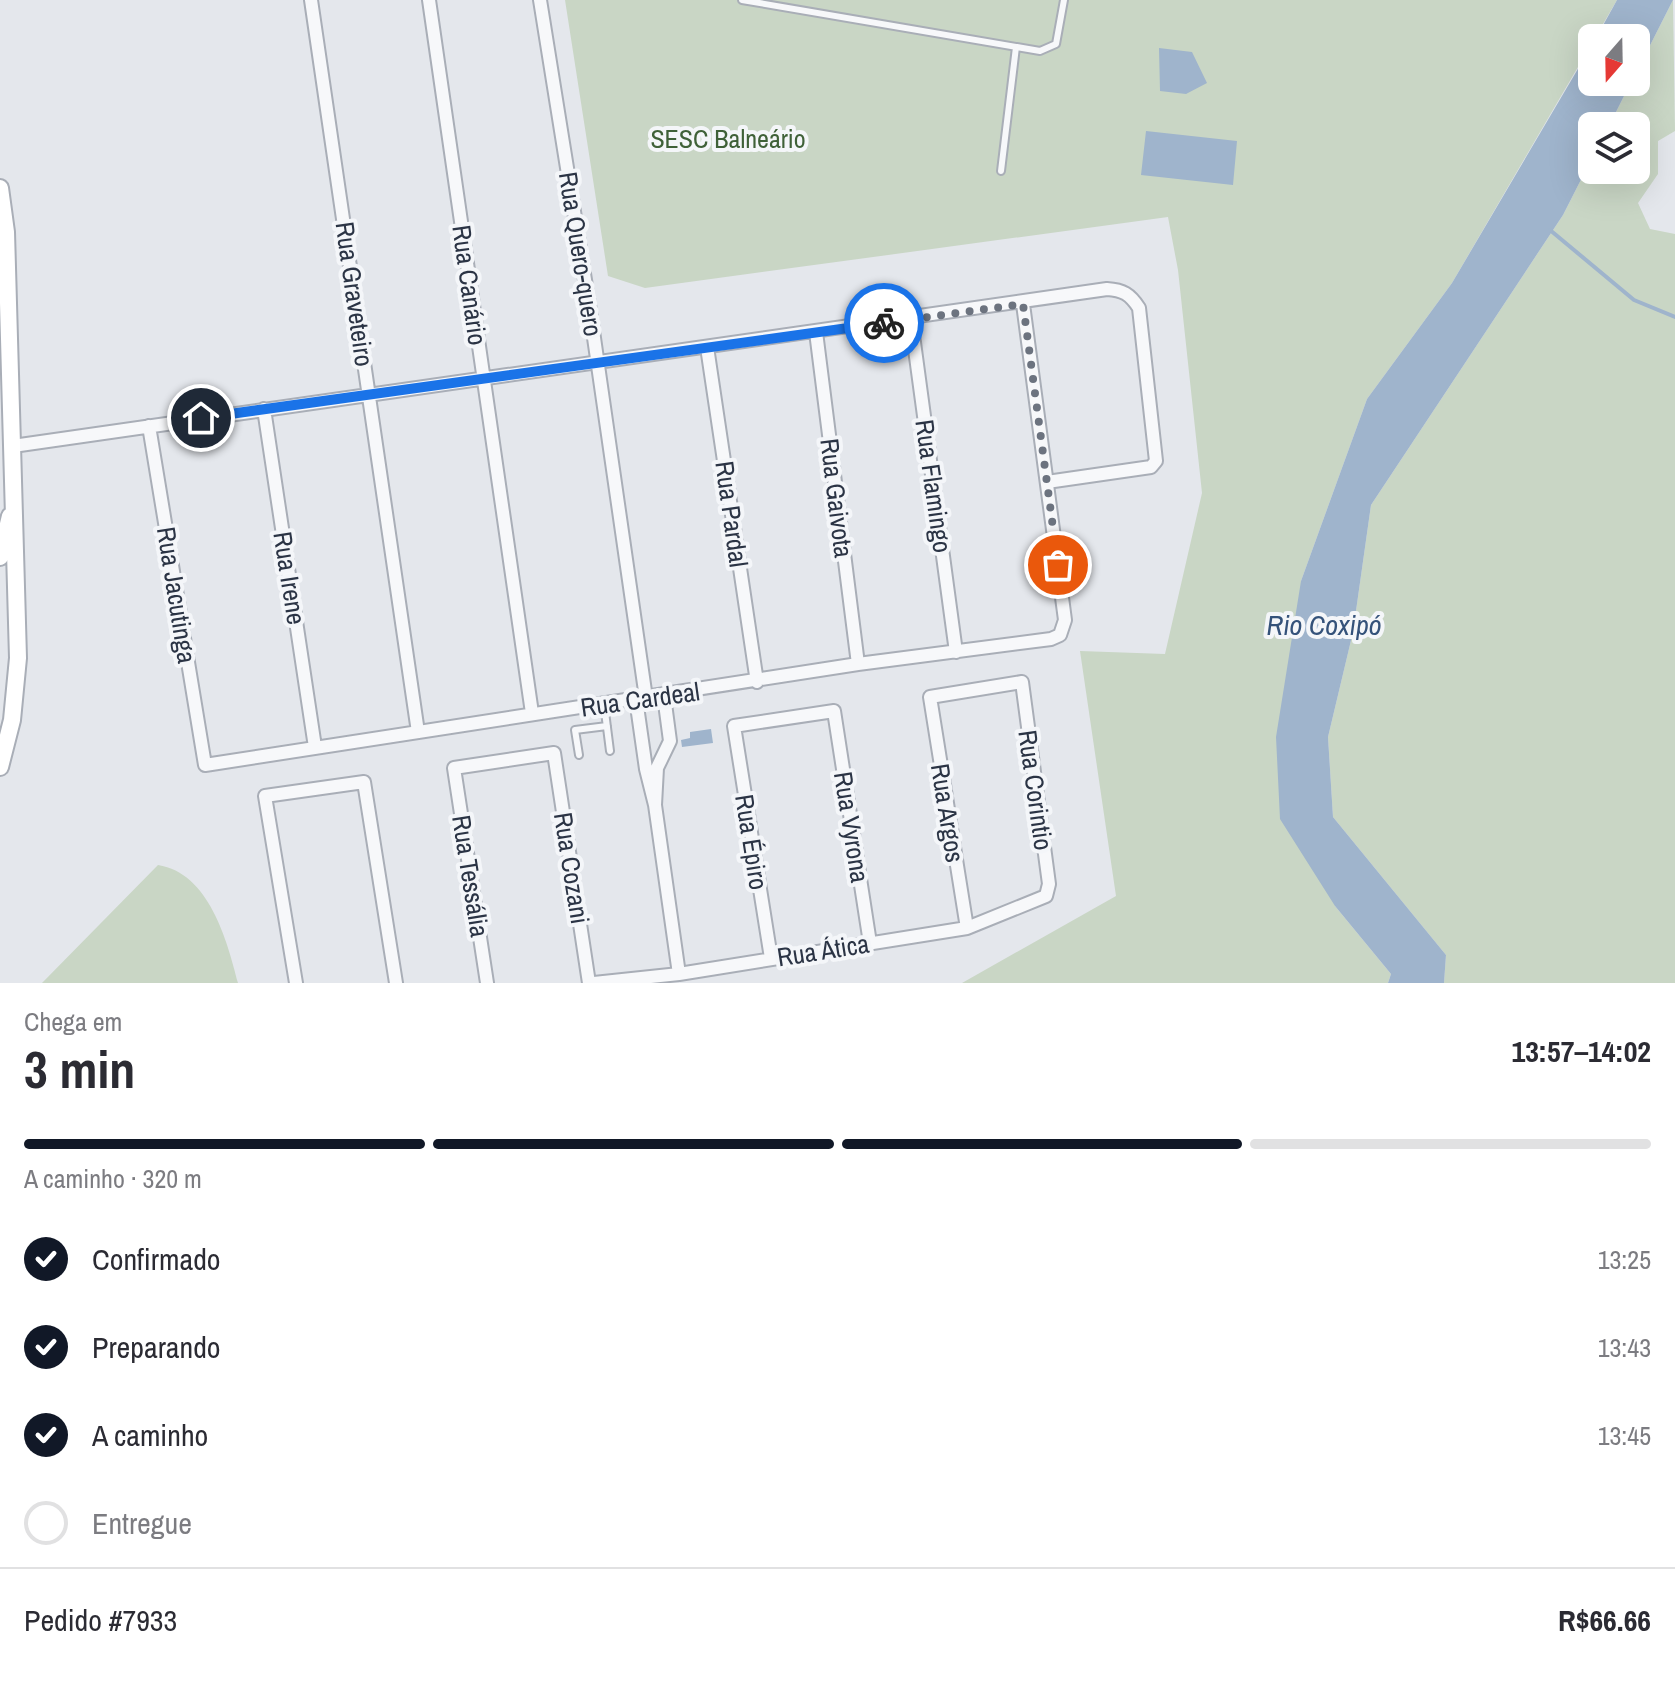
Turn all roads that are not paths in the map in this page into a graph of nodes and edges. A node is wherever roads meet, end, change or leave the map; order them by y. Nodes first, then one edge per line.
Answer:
1 (311, 0) edge
2 (429, 0) edge
3 (540, 0) edge
4 (742, 0) edge
5 (1064, 0) edge
6 (1016, 47) junction
7 (1001, 171) dead end
8 (0, 188) edge
9 (1023, 304) junction
10 (911, 320) junction
11 (816, 332) junction
12 (707, 347) junction
13 (598, 361) junction
14 (484, 378) junction
15 (369, 394) junction
16 (264, 409) junction
17 (149, 426) junction
18 (13, 446) junction
19 (1047, 482) junction
20 (15, 500) junction
21 (0, 557) edge
22 (956, 652) junction
23 (858, 664) junction
24 (757, 682) junction
25 (930, 697) joint
26 (646, 698) junction
27 (604, 704) junction
28 (532, 713) junction
29 (607, 726) junction
30 (734, 726) joint
31 (418, 732) junction
32 (315, 747) junction
33 (610, 751) dead end
34 (579, 755) dead end
35 (205, 765) joint
36 (0, 767) edge
37 (454, 768) joint
38 (655, 805) junction
39 (1046, 896) joint
40 (967, 928) junction
41 (870, 943) junction
42 (771, 958) junction
43 (679, 974) junction
44 (296, 983) edge
45 (396, 983) edge
46 (487, 983) edge
47 (592, 983) edge

1 - 15 street, Rua Graveteiro
2 - 14 street, Rua Canário
3 - 13 street, Rua Quero-quero
4 - 6 lane
5 - 6 lane
6 - 7 lane
8 - 18 street
9 - 10 street
9 - 19 street
9 - 19 street
10 - 11 street
10 - 22 street, Rua Flamingo
11 - 12 street
11 - 23 street, Rua Gaivota
12 - 13 street
12 - 24 street, Rua Pardal
13 - 14 street
13 - 26 street, Rua Quero-quero
14 - 15 street
14 - 28 street, Rua Canário
15 - 16 street
15 - 31 street, Rua Graveteiro
16 - 17 street
16 - 32 street, Rua Irene
17 - 18 street
17 - 35 street, Rua Jacutinga
18 - 20 street
19 - 22 street, Rua Cardeal
20 - 21 street
20 - 36 street
22 - 23 street, Rua Cardeal
23 - 24 street, Rua Cardeal
24 - 26 street, Rua Cardeal
25 - 39 street, Rua Corintio
25 - 40 street, Rua Argos
26 - 27 street, Rua Cardeal
26 - 38 street
26 - 38 street
27 - 28 street, Rua Cardeal
27 - 29 lane
28 - 31 street, Rua Cardeal
29 - 33 lane
29 - 34 lane
30 - 41 street, Rua Vyrona
30 - 42 street, Rua Épiro
31 - 32 street, Rua Cardeal
32 - 35 street, Rua Cardeal
37 - 46 street, Rua Tessália
37 - 47 street, Rua Cozani
38 - 43 street
39 - 40 street, Rua Ática
40 - 41 street, Rua Ática
41 - 42 street, Rua Ática
42 - 43 street, Rua Ática
43 - 47 street, Rua Ática
44 - 45 street

